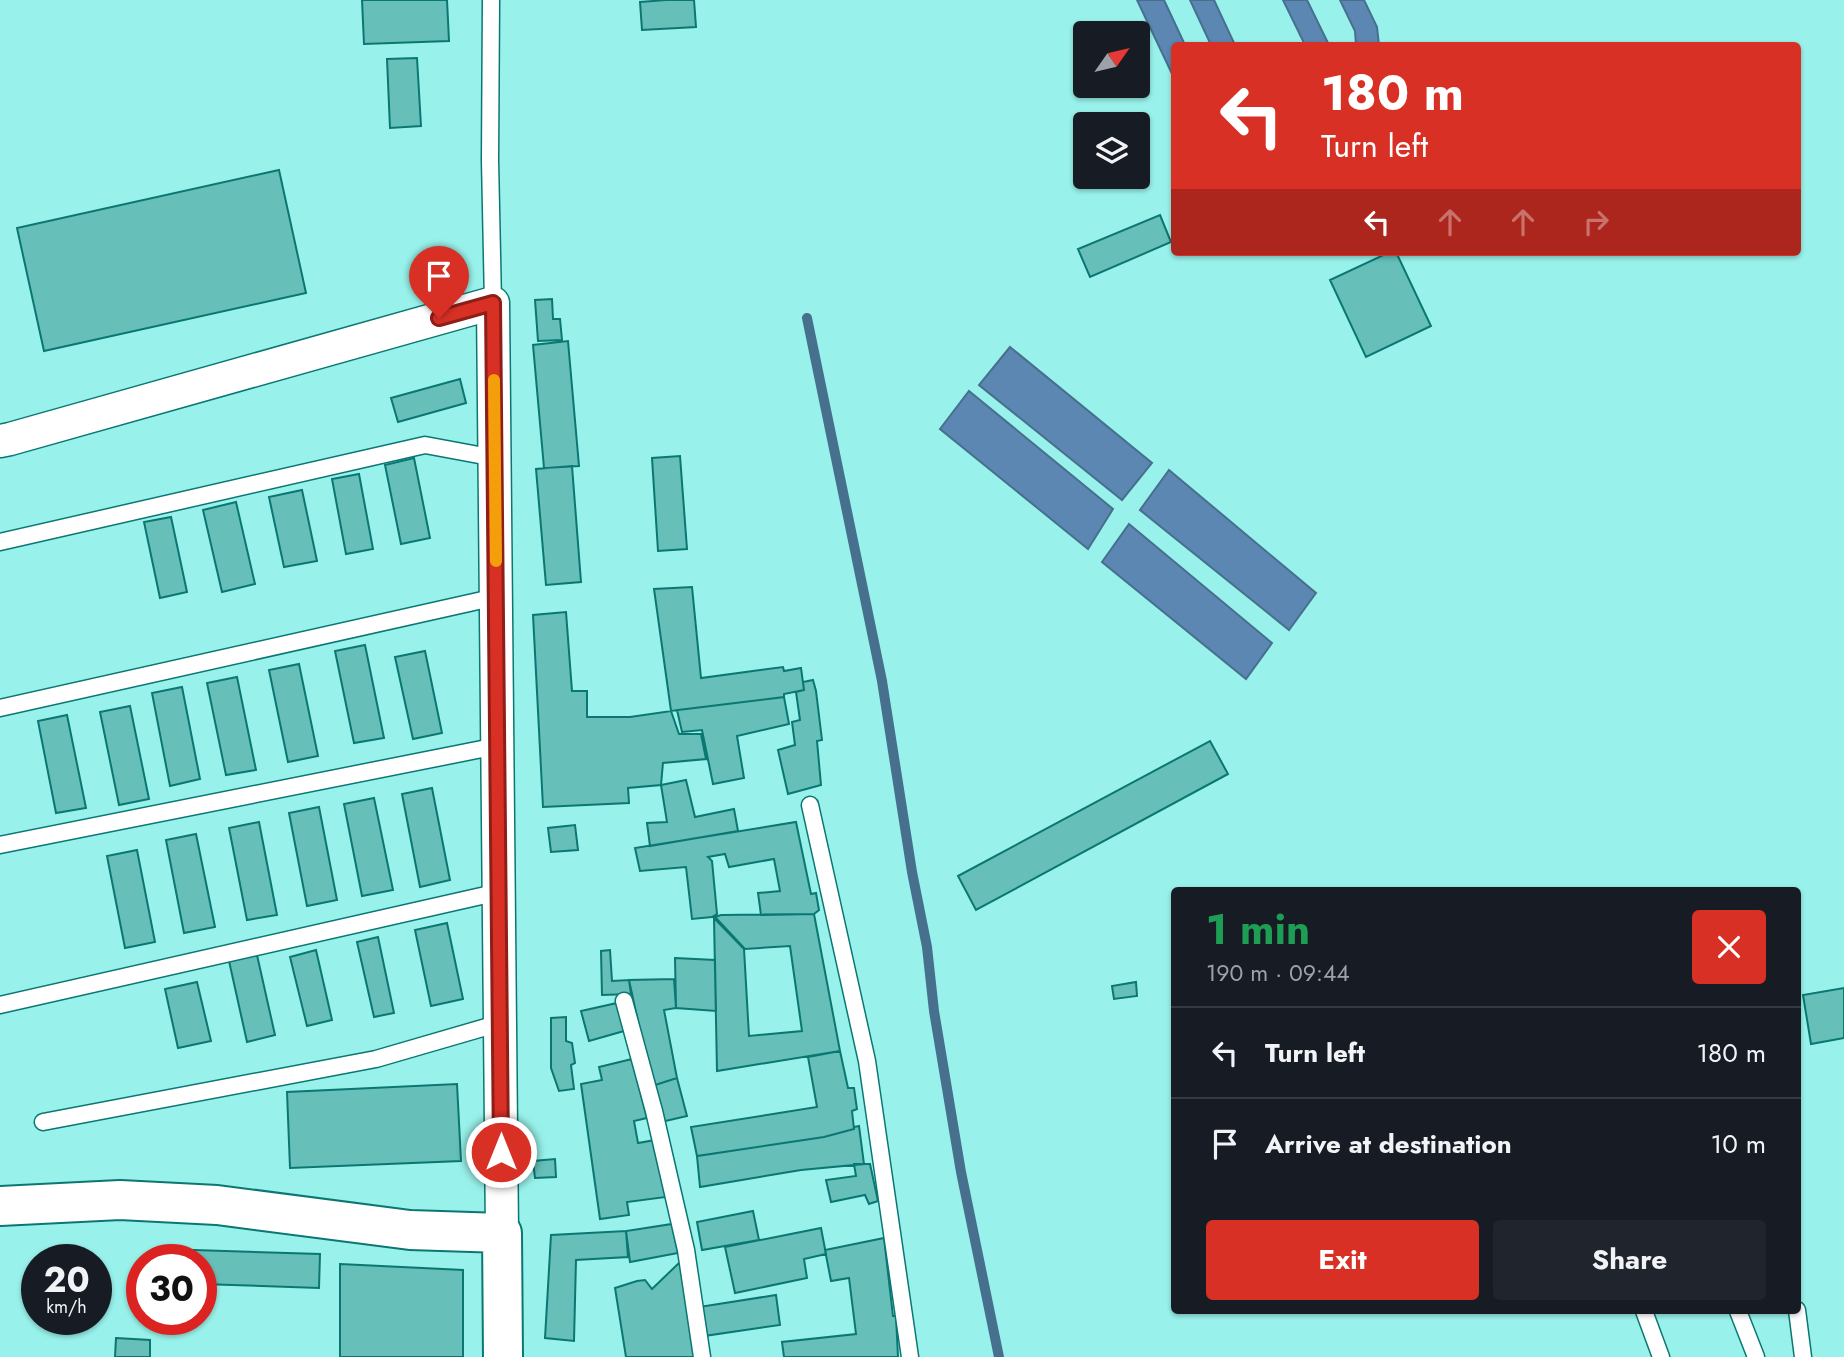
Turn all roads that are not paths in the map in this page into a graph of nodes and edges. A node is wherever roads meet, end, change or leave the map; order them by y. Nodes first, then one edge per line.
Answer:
1 (491, 0) edge
2 (493, 303) junction
3 (0, 441) edge
4 (495, 458) junction
5 (0, 542) edge
6 (496, 597) junction
7 (0, 708) edge
8 (497, 746) junction
9 (810, 805) dead end
10 (0, 845) edge
11 (499, 892) junction
12 (624, 1002) dead end
13 (0, 1005) edge
14 (500, 1023) junction
15 (43, 1122) dead end
16 (0, 1206) edge
17 (502, 1233) junction
18 (1645, 1314) edge
19 (1739, 1314) edge
20 (1798, 1314) edge
21 (503, 1357) edge
22 (702, 1357) edge
23 (910, 1357) edge
24 (1661, 1357) edge
25 (1756, 1357) edge
26 (1803, 1357) edge

1 - 2 lane
2 - 3 street
2 - 4 street
4 - 5 lane
4 - 6 street
6 - 7 lane
6 - 8 street
8 - 10 lane
8 - 11 street
9 - 23 lane
11 - 13 lane
11 - 14 street
12 - 22 lane
14 - 15 lane
14 - 17 street
16 - 17 street
17 - 21 street
18 - 24 lane
19 - 25 lane
20 - 26 lane

